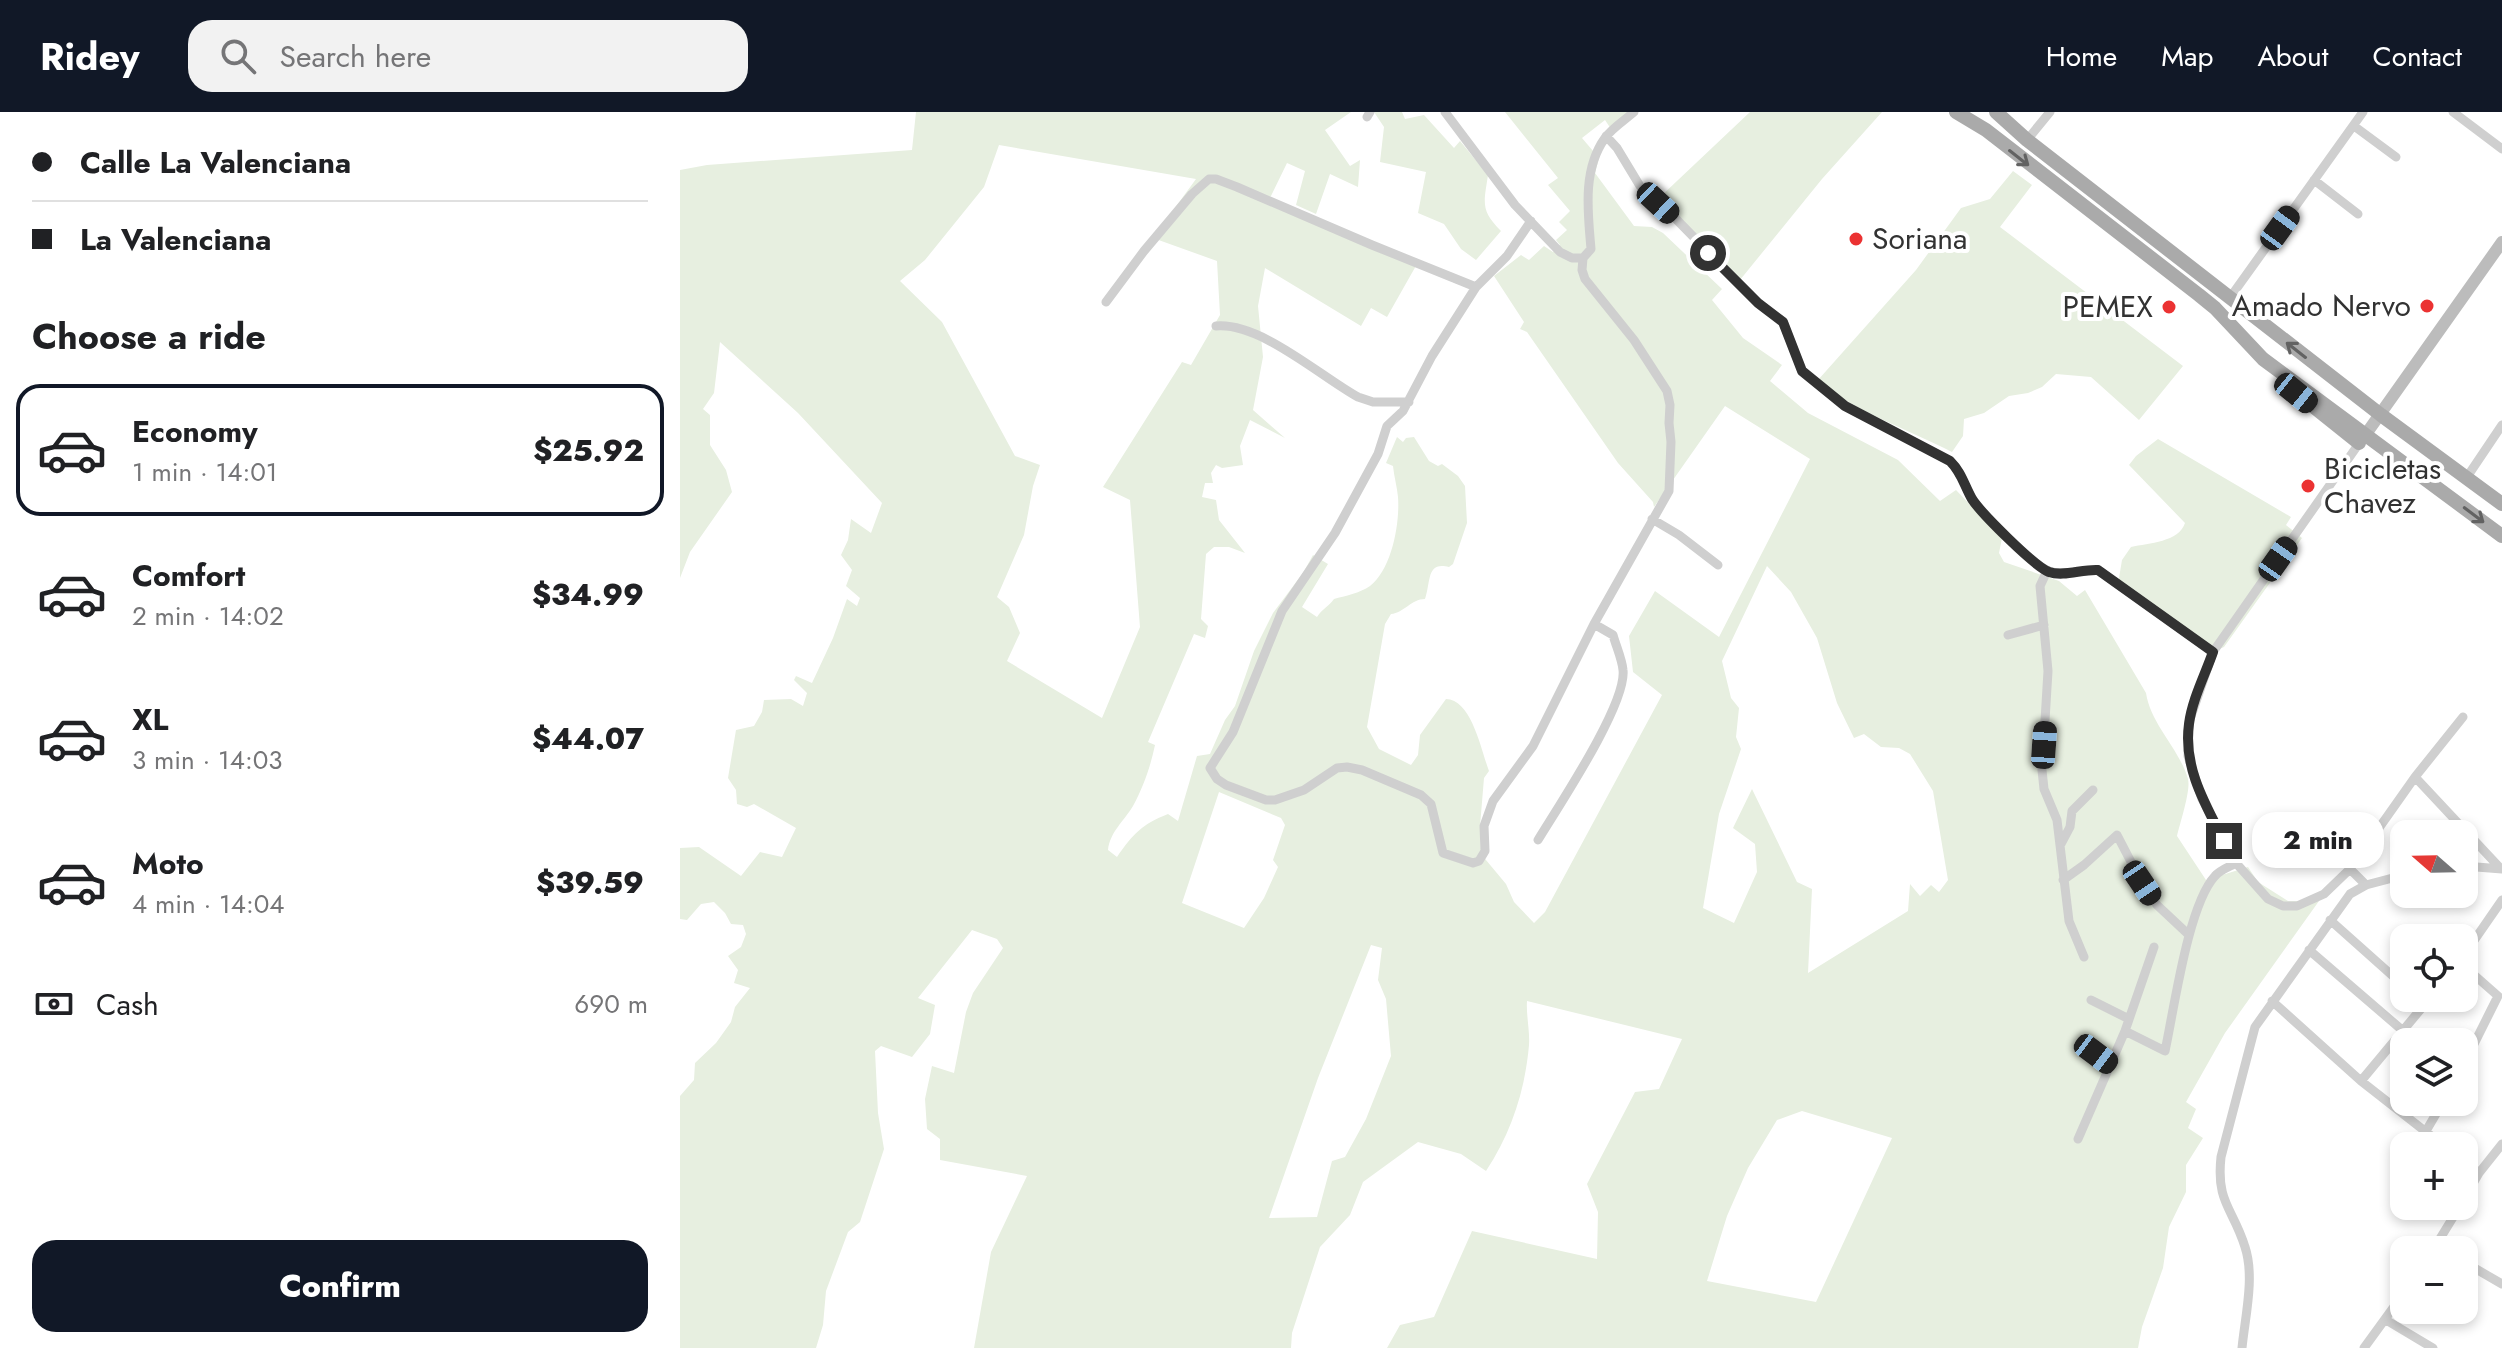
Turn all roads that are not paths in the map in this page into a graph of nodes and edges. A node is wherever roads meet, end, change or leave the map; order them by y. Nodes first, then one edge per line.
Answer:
1 (1445, 112) edge
2 (1634, 112) edge
3 (1956, 112) edge
4 (1996, 112) edge
5 (2050, 112) edge
6 (2363, 112) edge
7 (2453, 112) edge
8 (2354, 126) junction
9 (1606, 136) junction
10 (2027, 140) junction
11 (2502, 149) edge
12 (2396, 157) dead end
13 (2314, 180) junction
14 (2358, 214) dead end
15 (1531, 221) junction
16 (2502, 242) edge
17 (1583, 258) junction
18 (1476, 287) junction
19 (2229, 299) junction
20 (1106, 302) dead end
21 (1216, 326) dead end
22 (1409, 402) junction
23 (2382, 412) junction
24 (2502, 425) edge
25 (2362, 439) junction
26 (2467, 477) junction
27 (2502, 504) edge
28 (1652, 519) junction
29 (2502, 536) edge
30 (1718, 565) dead end
31 (2047, 571) junction
32 (1594, 624) junction
33 (2044, 625) junction
34 (2008, 635) dead end
35 (2213, 652) junction
36 (2463, 717) dead end
37 (2415, 777) junction
38 (2093, 790) dead end
39 (1538, 840) dead end
40 (2061, 844) junction
41 (2236, 863) junction
42 (2478, 867) edge
43 (2350, 869) junction
44 (2502, 869) edge
45 (2390, 879) edge
46 (2063, 880) junction
47 (2366, 885) junction
48 (2502, 900) edge
49 (2330, 920) junction
50 (2189, 935) junction
51 (2478, 935) edge
52 (2154, 947) dead end
53 (2309, 950) junction
54 (2084, 957) dead end
55 (2390, 974) edge
56 (2478, 978) edge
57 (2091, 1000) dead end
58 (2272, 1001) junction
59 (2129, 1019) junction
60 (2399, 1028) edge
61 (2125, 1031) junction
62 (2478, 1036) edge
63 (2082, 1043) dead end
64 (2390, 1048) edge
65 (2110, 1064) junction
66 (2361, 1081) junction
67 (2435, 1116) edge
68 (2426, 1131) joint
69 (2078, 1139) dead end
70 (2502, 1144) edge
71 (2479, 1173) edge
72 (2478, 1270) edge
73 (2502, 1284) edge
74 (2390, 1314) edge
75 (2386, 1320) junction
76 (2242, 1348) edge
77 (2364, 1348) edge
78 (2433, 1348) edge

1 - 15 street
2 - 9 street
3 -> 25 main road
4 - 10 main road
5 - 10 street
6 - 8 street
7 - 11 street
8 - 12 street
8 - 13 street
9 - 17 street
9 - 31 street
10 - 19 main road
13 - 14 street
13 - 19 street
15 - 17 street
15 - 18 street
16 - 23 street
17 - 28 street
18 - 20 street
18 - 22 street
23 -> 19 main road
21 - 22 street
22 - 32 street
23 - 25 street
23 - 26 main road
24 - 26 street
25 -> 29 main road
25 - 35 street
26 - 27 main road
28 - 30 street
28 - 32 street
31 - 33 street
31 - 35 street
32 - 39 street
33 - 34 street
33 - 40 street
35 - 41 street
36 - 37 street
37 - 43 street
37 - 44 street
38 - 40 street
40 - 46 street
41 - 43 street
41 - 50 street
42 - 44 street
43 - 47 street
45 - 47 street
46 - 50 street
46 - 54 street
47 - 49 street
48 - 51 street
49 - 53 street
49 - 55 street
50 - 61 street
52 - 59 street
53 - 58 street
53 - 60 street
56 - 62 street
57 - 59 street
58 - 66 street
58 - 76 street
59 - 61 street
61 - 65 street
63 - 65 street
64 - 66 street
65 - 69 street
66 - 68 street
67 - 68 street
70 - 71 street
72 - 73 street
74 - 75 street
75 - 77 street
75 - 78 street

